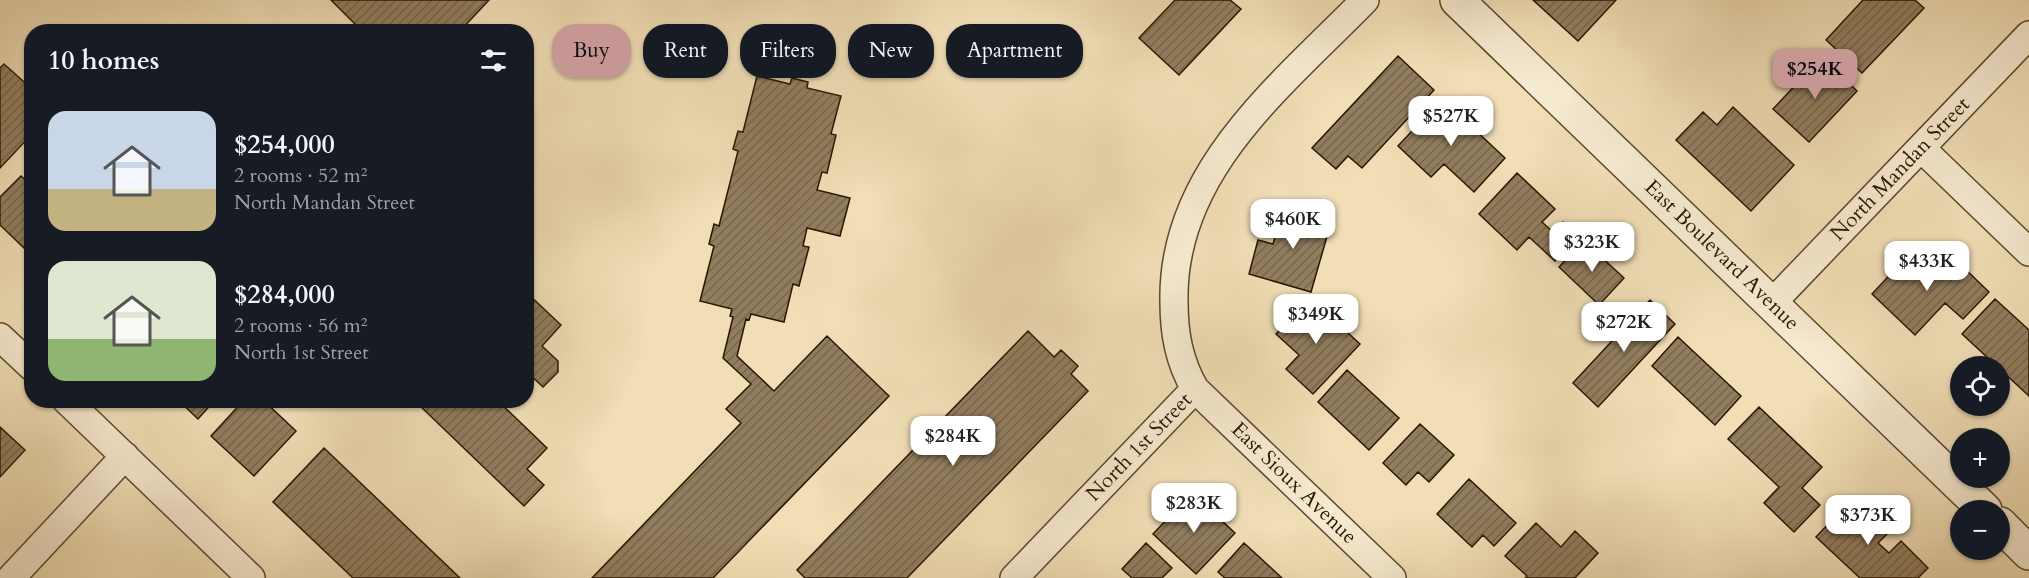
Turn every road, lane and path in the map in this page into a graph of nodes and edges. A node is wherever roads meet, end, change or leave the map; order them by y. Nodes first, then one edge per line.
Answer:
1 (1365, 0) edge
2 (1457, 0) edge
3 (2029, 35) edge
4 (1921, 148) junction
5 (2029, 252) edge
6 (1772, 303) junction
7 (0, 337) edge
8 (24, 360) edge
9 (1195, 389) junction
10 (74, 408) edge
11 (125, 456) junction
12 (1975, 500) edge
13 (2010, 534) edge
14 (2029, 553) edge
15 (11, 578) edge
16 (251, 578) edge
17 (1014, 578) edge
18 (1392, 578) edge

1 - 9 street, North 1st Street
2 - 6 street, East Boulevard Avenue
3 - 4 street, North Mandan Street
4 - 5 street
4 - 6 street, North Mandan Street
6 - 12 street, East Boulevard Avenue
7 - 8 street
9 - 17 street, North 1st Street
9 - 18 street, East Sioux Avenue
10 - 11 street
11 - 15 street
11 - 16 street
13 - 14 street

